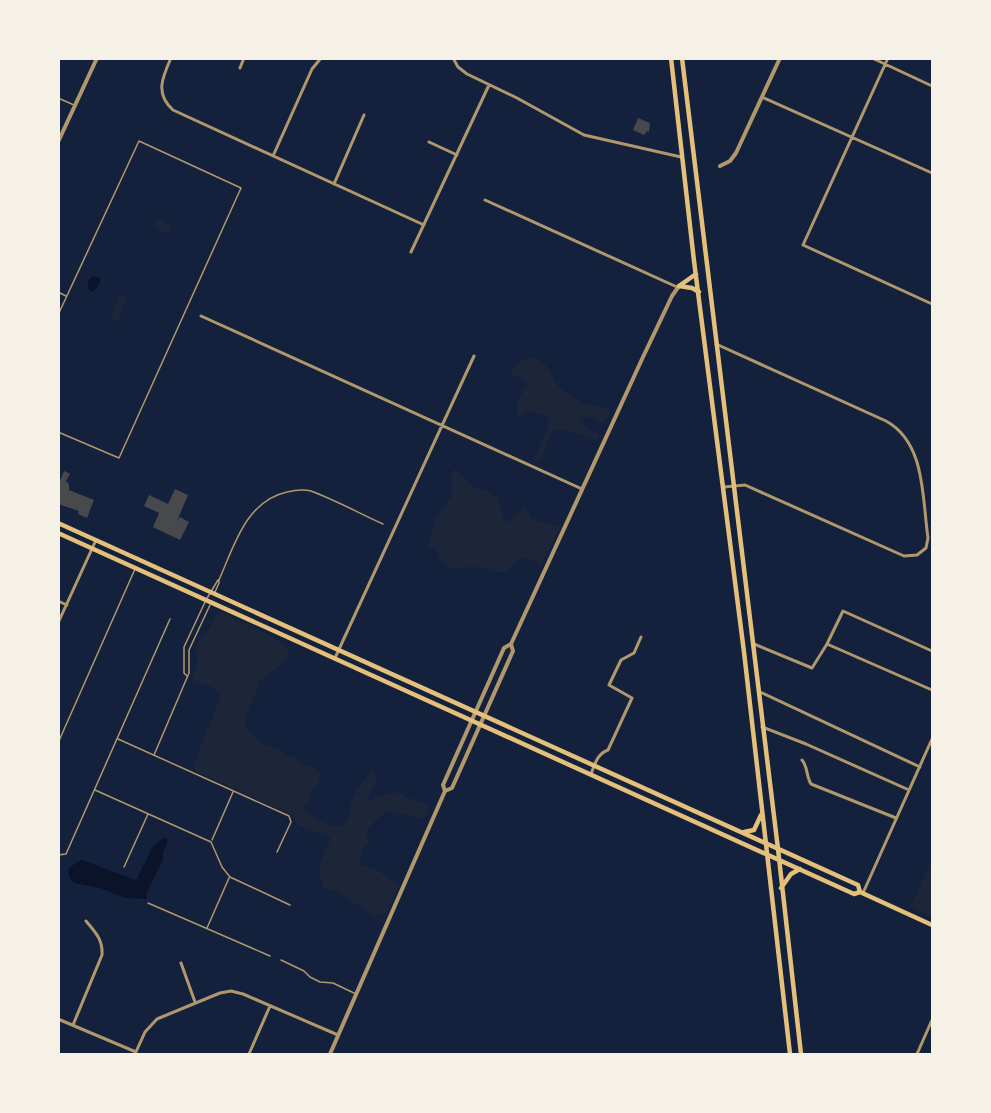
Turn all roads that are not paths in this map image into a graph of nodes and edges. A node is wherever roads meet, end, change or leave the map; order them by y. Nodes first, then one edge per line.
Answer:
1 (97, 58) edge
2 (171, 58) edge
3 (244, 58) edge
4 (321, 58) edge
5 (453, 58) edge
6 (672, 58) edge
7 (682, 58) edge
8 (780, 58) edge
9 (872, 58) edge
10 (888, 58) edge
11 (885, 64) junction
12 (240, 68) dead end
13 (489, 85) junction
14 (933, 86) edge
15 (762, 97) junction
16 (58, 98) edge
17 (75, 106) junction
18 (364, 114) dead end
19 (852, 138) junction
20 (58, 142) edge
21 (429, 142) dead end
22 (457, 155) junction
23 (273, 156) junction
24 (683, 157) junction
25 (720, 166) dead end
26 (933, 173) edge
27 (334, 184) junction
28 (485, 200) dead end
29 (424, 225) junction
30 (411, 252) dead end
31 (696, 274) junction
32 (678, 287) junction
33 (58, 292) edge
34 (699, 292) junction
35 (67, 296) junction
36 (58, 303) edge
37 (933, 304) edge
38 (63, 305) junction
39 (58, 315) edge
40 (201, 316) dead end
41 (716, 344) junction
42 (474, 356) dead end
43 (443, 425) junction
44 (58, 432) edge
45 (734, 486) junction
46 (724, 487) junction
47 (583, 489) junction
48 (58, 523) edge
49 (383, 524) dead end
50 (58, 534) edge
51 (96, 540) junction
52 (92, 549) junction
53 (136, 569) junction
54 (211, 597) junction
55 (58, 601) edge
56 (67, 604) junction
57 (170, 619) dead end
58 (58, 623) edge
59 (641, 637) dead end
60 (752, 643) junction
61 (511, 644) junction
62 (828, 644) junction
63 (339, 650) junction
64 (933, 651) edge
65 (335, 658) junction
66 (187, 676) junction
67 (933, 690) edge
68 (758, 692) junction
69 (476, 711) junction
70 (484, 715) junction
71 (472, 720) junction
72 (480, 724) junction
73 (762, 727) junction
74 (117, 739) junction
75 (933, 740) edge
76 (58, 743) edge
77 (154, 755) junction
78 (802, 760) dead end
79 (594, 765) junction
80 (920, 767) junction
81 (591, 774) junction
82 (94, 790) junction
83 (909, 790) junction
84 (233, 791) junction
85 (445, 791) junction
86 (762, 812) junction
87 (149, 814) junction
88 (896, 818) junction
89 (742, 832) junction
90 (211, 842) junction
91 (766, 843) junction
92 (778, 849) junction
93 (277, 852) dead end
94 (58, 855) edge
95 (767, 855) junction
96 (779, 860) junction
97 (124, 867) dead end
98 (800, 869) junction
99 (230, 877) junction
100 (781, 888) junction
101 (861, 892) junction
102 (148, 903) dead end
103 (290, 905) dead end
104 (86, 921) dead end
105 (933, 925) edge
106 (207, 928) junction
107 (270, 956) dead end
108 (281, 960) dead end
109 (181, 963) dead end
110 (357, 994) junction
111 (195, 1002) junction
112 (270, 1006) junction
113 (58, 1019) edge
114 (933, 1020) edge
115 (73, 1025) junction
116 (339, 1036) junction
117 (135, 1053) edge
118 (249, 1054) edge
119 (330, 1054) edge
120 (790, 1054) edge
121 (801, 1054) edge
122 (917, 1054) edge

1 - 17 street
2 - 23 street
3 - 12 street
4 - 23 street
5 - 13 street
6 - 24 main road
7 - 41 main road
8 - 15 street
9 - 11 street
10 - 11 street
11 - 14 street
11 - 19 street
13 - 22 street
13 - 24 street
15 - 19 street
15 - 25 street
16 - 17 lane
17 - 20 street
18 - 27 street
19 - 26 street
19 - 37 street
21 - 22 street
22 - 29 street
23 - 27 street
24 - 31 main road
27 - 29 street
28 - 32 street
29 - 30 street
31 - 32 main road
31 - 34 main road
32 - 34 main road
32 - 47 street
33 - 35 lane
34 - 46 main road
35 - 38 lane
35 - 44 lane
36 - 38 lane
38 - 39 lane
40 - 43 street
41 - 45 main road
41 - 45 street
42 - 43 street
43 - 47 street
43 - 63 street
45 - 46 street
45 - 60 main road
46 - 86 main road
47 - 61 street
48 - 51 main road
49 - 54 lane
50 - 52 main road
51 - 52 street
51 - 54 main road
52 - 53 main road
52 - 56 street
53 - 54 main road
53 - 76 lane
54 - 63 main road
54 - 65 main road
54 - 66 lane
54 - 66 lane
55 - 56 street
56 - 58 street
57 - 74 lane
59 - 79 street
60 - 62 street
60 - 68 main road
61 - 69 street
61 - 70 street
62 - 64 street
62 - 67 street
63 - 65 street
63 - 69 main road
65 - 71 main road
66 - 77 lane
68 - 73 main road
68 - 80 street
69 - 70 main road
69 - 71 street
70 - 72 street
70 - 79 main road
71 - 72 main road
71 - 85 street
72 - 81 main road
72 - 85 street
73 - 83 street
73 - 92 main road
74 - 77 lane
74 - 82 lane
75 - 80 street
77 - 84 lane
78 - 88 street
79 - 81 street
79 - 89 main road
80 - 83 street
81 - 95 main road
82 - 87 lane
82 - 94 lane
83 - 88 street
84 - 90 lane
84 - 93 lane
85 - 110 street
86 - 89 main road
86 - 91 main road
87 - 90 lane
87 - 97 lane
88 - 101 street
89 - 91 main road
90 - 99 lane
91 - 92 main road
91 - 95 main road
92 - 96 main road
92 - 101 main road
95 - 96 main road
95 - 120 main road
96 - 98 main road
96 - 100 main road
98 - 100 main road
98 - 101 main road
99 - 103 lane
99 - 106 lane
100 - 121 main road
101 - 105 main road
102 - 106 lane
104 - 115 street
106 - 107 lane
108 - 110 lane
109 - 111 street
110 - 116 street
111 - 112 street
111 - 117 street
112 - 116 street
112 - 118 street
113 - 115 street
114 - 122 street
115 - 117 street
116 - 119 street

